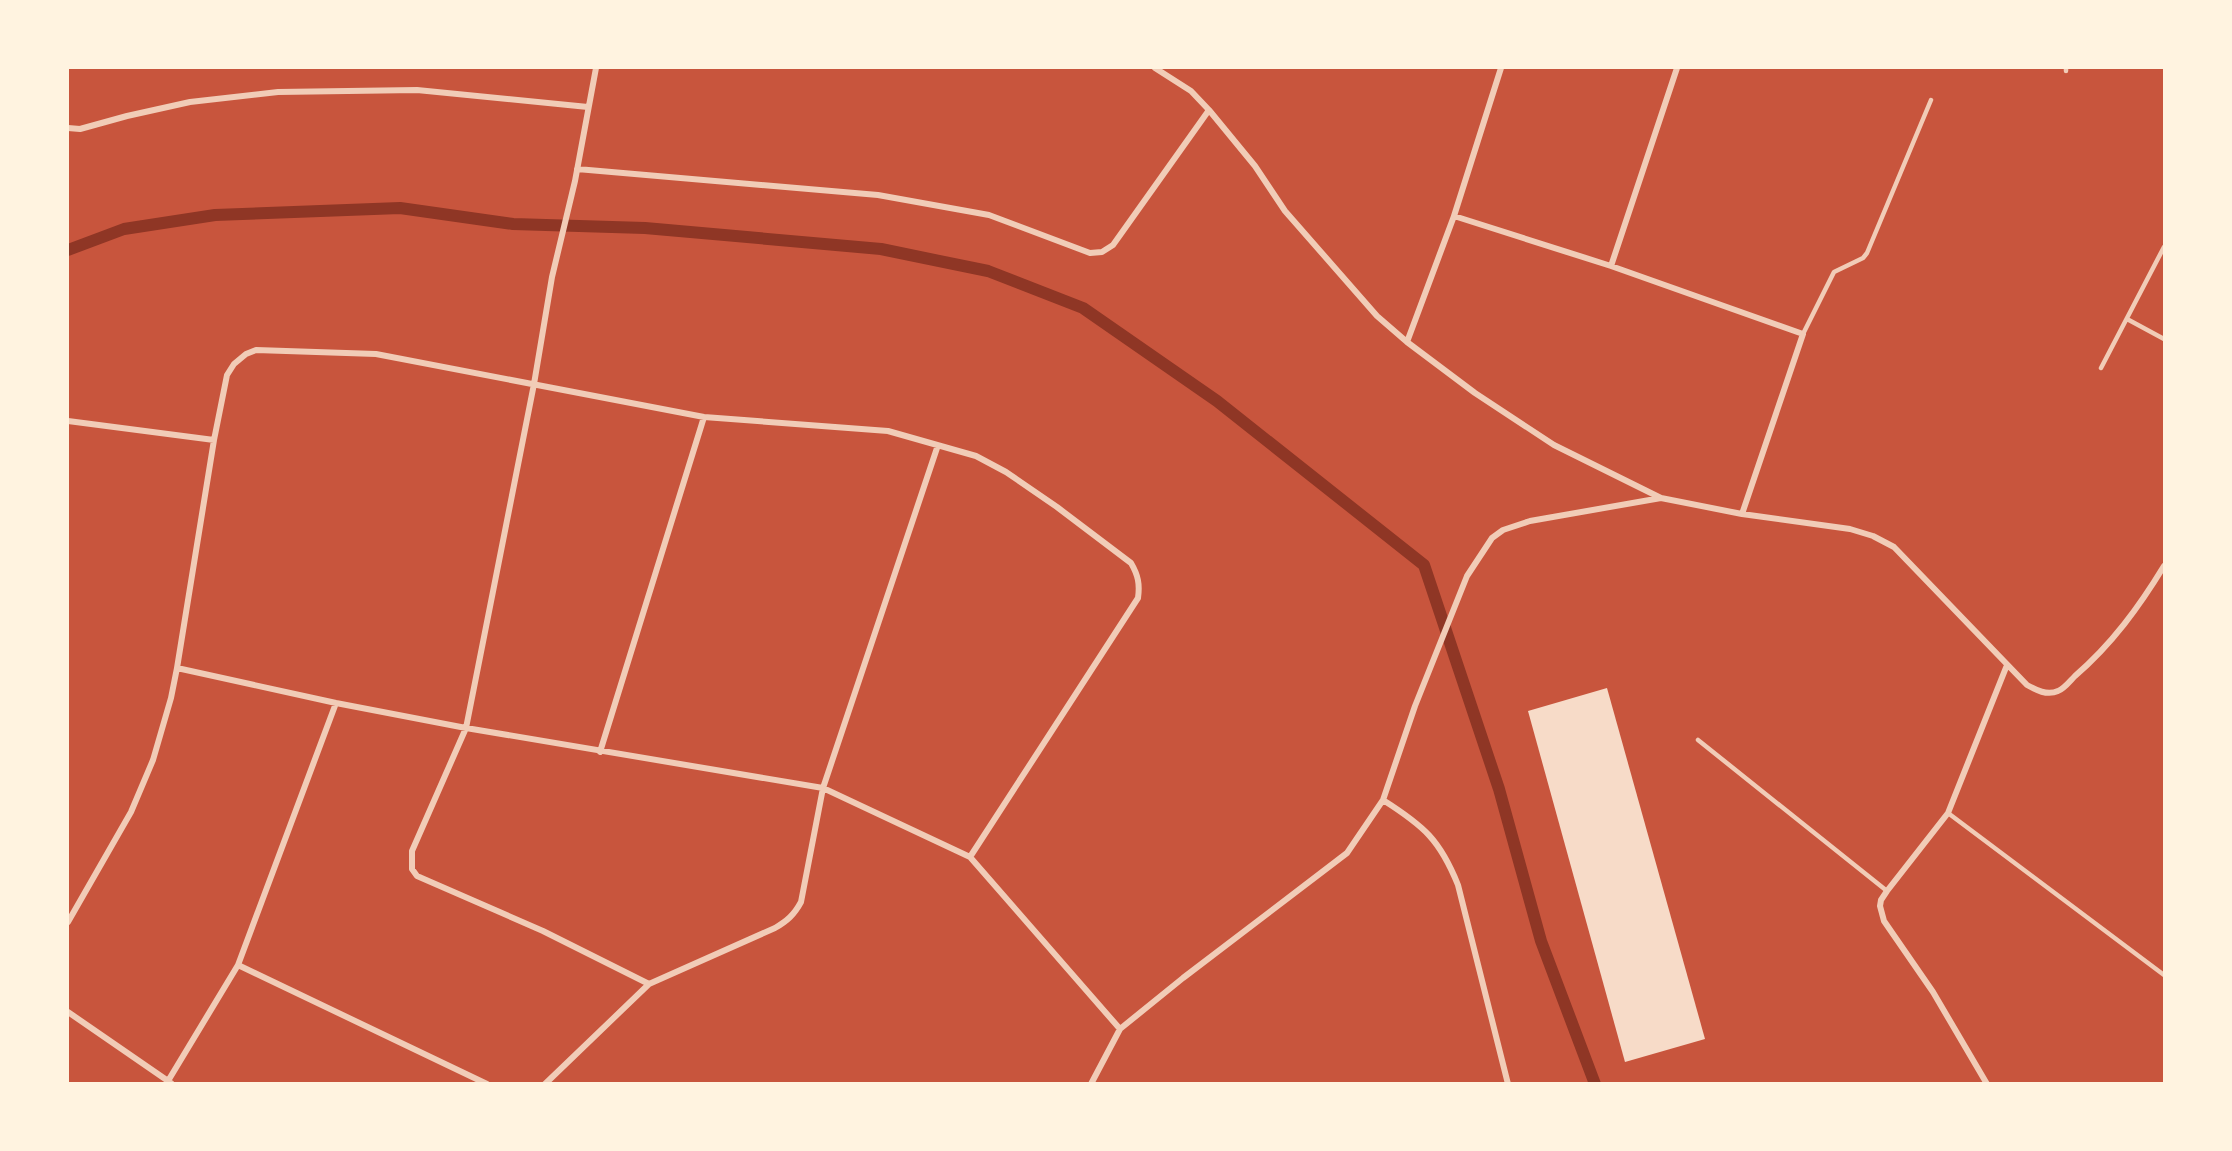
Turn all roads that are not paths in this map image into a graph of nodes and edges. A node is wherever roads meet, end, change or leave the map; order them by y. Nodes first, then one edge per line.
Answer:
1 (596, 68) edge
2 (1155, 68) edge
3 (1501, 68) edge
4 (1677, 68) edge
5 (1931, 100) dead end
6 (588, 107) junction
7 (1209, 110) junction
8 (68, 128) edge
9 (577, 169) junction
10 (1454, 216) junction
11 (2164, 248) edge
12 (1611, 266) junction
13 (2127, 319) junction
14 (1803, 334) junction
15 (2164, 339) edge
16 (1407, 342) junction
17 (2102, 368) dead end
18 (534, 384) junction
19 (704, 417) junction
20 (68, 421) edge
21 (214, 440) junction
22 (938, 445) junction
23 (1661, 498) junction
24 (1742, 514) junction
25 (2164, 566) edge
26 (2007, 665) junction
27 (177, 668) junction
28 (336, 703) junction
29 (466, 728) junction
30 (1698, 740) dead end
31 (600, 752) junction
32 (823, 788) junction
33 (1383, 800) junction
34 (1948, 813) junction
35 (970, 857) junction
36 (1887, 891) junction
37 (68, 922) edge
38 (238, 965) junction
39 (2164, 975) edge
40 (650, 984) junction
41 (68, 1012) edge
42 (1120, 1029) junction
43 (170, 1082) edge
44 (487, 1083) edge
45 (545, 1083) edge
46 (1091, 1083) edge
47 (1508, 1083) edge
48 (1987, 1083) edge

1 - 6 street
2 - 7 street
3 - 10 street
4 - 12 street
5 - 14 lane
6 - 8 street
6 - 9 street
7 - 9 street
7 - 16 street
9 - 18 street
10 - 12 street
10 - 16 street
11 - 13 lane
12 - 14 street
13 - 15 lane
13 - 17 lane
14 - 24 street
16 - 23 street
18 - 19 street
18 - 21 street
18 - 29 street
19 - 22 street
19 - 31 street
20 - 21 street
21 - 27 street
22 - 32 street
22 - 35 street
23 - 24 street
23 - 33 street
24 - 26 street
25 - 26 street
26 - 34 street
27 - 28 street
27 - 37 street
28 - 29 street
28 - 38 street
29 - 31 street
29 - 40 street
30 - 36 lane
31 - 32 street
32 - 35 street
32 - 40 street
33 - 42 street
33 - 47 street
34 - 36 street
34 - 39 lane
35 - 42 street
36 - 48 street
38 - 43 street
38 - 44 street
40 - 45 street
41 - 43 street
42 - 46 street

